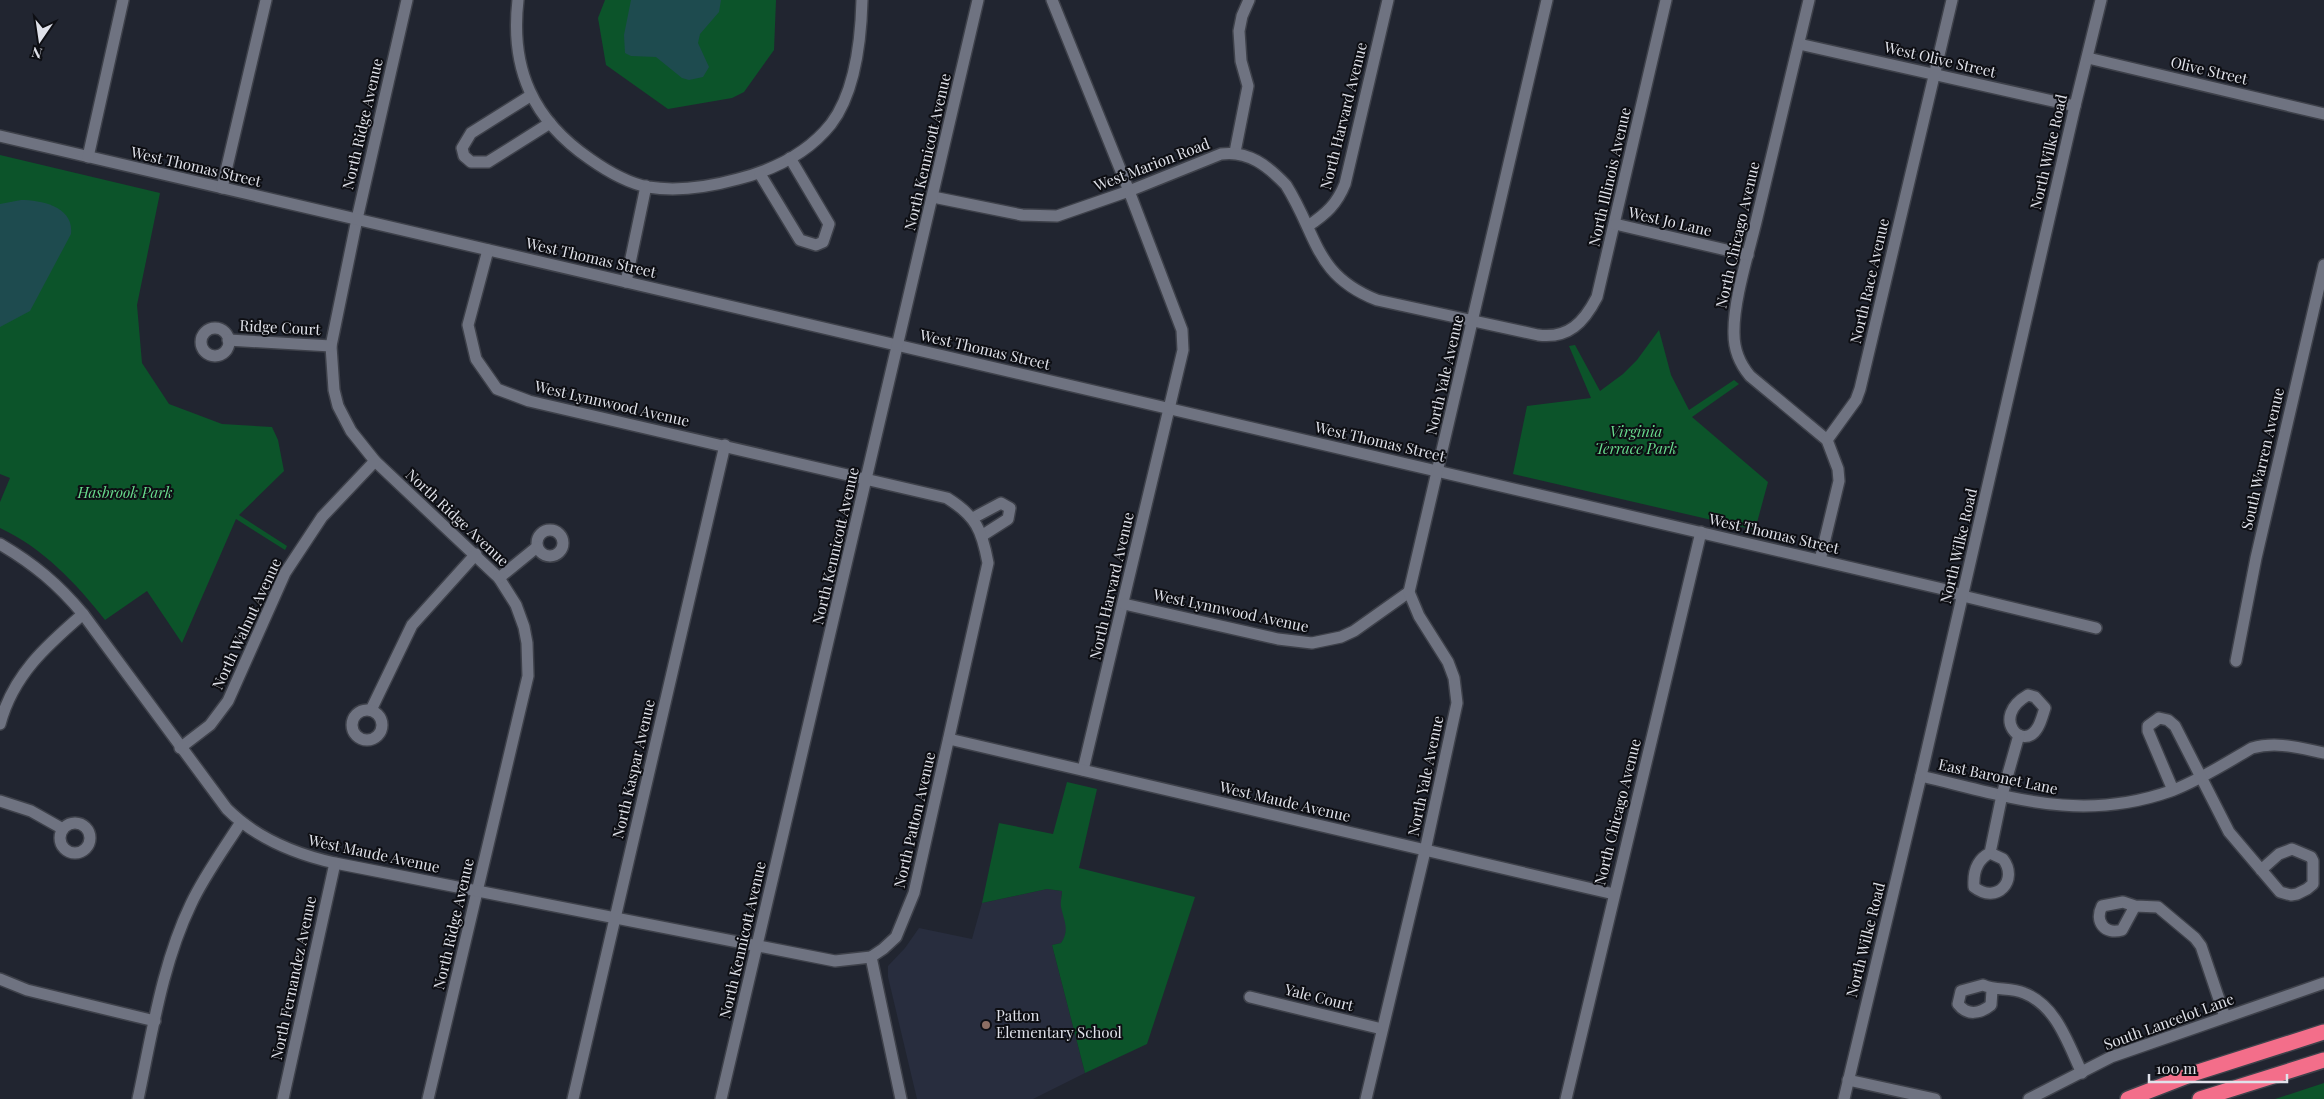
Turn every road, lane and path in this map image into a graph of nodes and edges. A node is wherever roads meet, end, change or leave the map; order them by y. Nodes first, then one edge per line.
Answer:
1 (123, 0) edge
2 (266, 0) edge
3 (407, 0) edge
4 (518, 0) edge
5 (862, 0) edge
6 (978, 0) edge
7 (1052, 0) edge
8 (1249, 0) edge
9 (1388, 0) edge
10 (1547, 0) edge
11 (1666, 0) edge
12 (1809, 0) edge
13 (1952, 0) edge
14 (2101, 0) edge
15 (1799, 44) junction
16 (2088, 58) junction
17 (1934, 73) junction
18 (530, 96) junction
19 (2075, 106) junction
20 (2324, 114) edge
21 (550, 123) junction
22 (0, 136) edge
23 (1235, 152) junction
24 (88, 157) junction
25 (790, 158) junction
26 (760, 174) junction
27 (646, 186) junction
28 (222, 188) junction
29 (1129, 191) junction
30 (933, 197) junction
31 (357, 219) junction
32 (1615, 224) junction
33 (1308, 226) junction
34 (488, 250) junction
35 (1748, 255) junction
36 (2324, 265) edge
37 (626, 282) junction
38 (1472, 320) junction
39 (228, 340) dead end
40 (898, 345) junction
41 (331, 346) junction
42 (1168, 408) junction
43 (1827, 440) junction
44 (725, 445) junction
45 (374, 461) junction
46 (1438, 471) junction
47 (867, 480) junction
48 (973, 518) junction
49 (1701, 532) junction
50 (983, 535) junction
51 (0, 544) edge
52 (537, 548) dead end
53 (476, 554) junction
54 (1820, 560) junction
55 (500, 578) junction
56 (1409, 592) junction
57 (1963, 596) junction
58 (1124, 604) junction
59 (83, 614) junction
60 (2096, 628) dead end
61 (2236, 661) dead end
62 (371, 710) dead end
63 (0, 724) edge
64 (2019, 735) dead end
65 (949, 739) junction
66 (180, 748) junction
67 (2324, 753) edge
68 (1083, 770) junction
69 (2202, 775) junction
70 (1921, 776) junction
71 (2173, 790) junction
72 (2002, 795) junction
73 (0, 801) edge
74 (240, 822) junction
75 (63, 829) dead end
76 (1425, 851) junction
77 (1990, 853) dead end
78 (335, 864) junction
79 (2261, 870) junction
80 (478, 891) junction
81 (1614, 894) junction
82 (2135, 906) dead end
83 (615, 918) junction
84 (756, 947) junction
85 (871, 957) junction
86 (0, 979) edge
87 (2324, 983) edge
88 (1992, 990) dead end
89 (1250, 997) dead end
90 (2225, 1017) junction
91 (155, 1021) junction
92 (1382, 1029) junction
93 (2324, 1032) edge
94 (2324, 1060) edge
95 (2082, 1073) junction
96 (1848, 1080) junction
97 (138, 1099) edge
98 (283, 1099) edge
99 (428, 1099) edge
100 (573, 1099) edge
101 (721, 1099) edge
102 (901, 1099) edge
103 (1366, 1099) edge
104 (1566, 1099) edge
105 (1844, 1099) edge
106 (1935, 1099) edge
107 (2028, 1099) edge
108 (2128, 1099) edge
109 (2200, 1099) edge

1 - 24 street
2 - 28 street
3 - 31 street, North Ridge Avenue
4 - 18 street
5 - 25 street
6 - 30 street, North Kennicott Avenue
7 - 29 street, North Harvard Avenue
8 - 23 street
9 - 33 street, North Harvard Avenue
10 - 38 street, North Yale Avenue
11 - 32 street, North Illinois Avenue
12 - 15 street, North Chicago Avenue
13 - 17 street, North Race Avenue
14 - 16 street, North Wilke Road
15 - 17 street, West Olive Street
15 - 35 street, North Chicago Avenue
16 - 19 street, North Wilke Road
16 - 20 street, Olive Street
17 - 19 street, West Olive Street
17 - 43 street, North Race Avenue
18 - 21 street
18 - 21 street
19 - 57 street, North Wilke Road
21 - 27 street
22 - 24 street, West Thomas Street
23 - 29 street, West Marion Road
23 - 33 street
24 - 28 street, West Thomas Street
25 - 26 street
25 - 26 street
26 - 27 street
27 - 37 street
28 - 31 street, West Thomas Street
29 - 30 street, West Marion Road
29 - 42 street, North Harvard Avenue
30 - 40 street, North Kennicott Avenue
31 - 34 street, West Thomas Street
31 - 41 street, North Ridge Avenue
32 - 35 street, West Jo Lane
32 - 38 street, North Illinois Avenue
33 - 38 street
34 - 37 street, West Thomas Street
34 - 44 street, West Lynnwood Avenue
35 - 43 street, North Chicago Avenue
36 - 61 street, South Warren Avenue
37 - 40 street, West Thomas Street
38 - 46 street, North Yale Avenue
39 - 41 street, Ridge Court
40 - 42 street, West Thomas Street
40 - 47 street, North Kennicott Avenue
41 - 45 street, North Ridge Avenue
42 - 46 street, West Thomas Street
42 - 58 street, North Harvard Avenue
43 - 54 street
44 - 47 street, West Lynnwood Avenue
44 - 83 street, North Kaspar Avenue
45 - 53 street, North Ridge Avenue
45 - 66 street, North Walnut Avenue
46 - 49 street, West Thomas Street
46 - 56 street, North Yale Avenue
47 - 48 street, North Patton Avenue
47 - 84 street, North Kennicott Avenue
48 - 50 street, North Patton Avenue
48 - 50 street
49 - 54 street, West Thomas Street
49 - 81 street, North Chicago Avenue
50 - 65 street, North Patton Avenue
51 - 59 street, West Maude Avenue
52 - 55 street
53 - 55 street, North Ridge Avenue
53 - 62 street
54 - 57 street, West Thomas Street
55 - 80 street, North Ridge Avenue
56 - 58 street, West Lynnwood Avenue
56 - 76 street, North Yale Avenue
57 - 60 street, West Thomas Street
57 - 70 street, North Wilke Road
58 - 68 street, North Harvard Avenue
59 - 63 street
59 - 66 street, West Maude Avenue
64 - 72 street
65 - 68 street, West Maude Avenue
65 - 85 street, North Patton Avenue
66 - 74 street, West Maude Avenue
67 - 69 street, East Baronet Lane
68 - 76 street, West Maude Avenue
69 - 71 street, East Baronet Lane
69 - 71 street
69 - 79 street
70 - 72 street, East Baronet Lane
70 - 96 street, North Wilke Road
71 - 72 street, East Baronet Lane
72 - 77 street
73 - 75 street
74 - 78 street, West Maude Avenue
74 - 91 street
76 - 81 street, West Maude Avenue
76 - 92 street, North Yale Avenue
78 - 80 street, West Maude Avenue
78 - 98 street, North Fernandez Avenue
79 - 79 street
80 - 83 street, West Maude Avenue
80 - 99 street, North Ridge Avenue
81 - 104 street, North Chicago Avenue
82 - 90 street
83 - 84 street, West Maude Avenue
83 - 100 street, North Kaspar Avenue
84 - 85 street, West Maude Avenue
84 - 101 street, North Kennicott Avenue
85 - 102 street
86 - 91 street
87 - 90 street, South Lancelot Lane
88 - 95 street
89 - 92 street, Yale Court
90 - 95 street, South Lancelot Lane
91 - 97 street
92 - 103 street, North Yale Avenue
93 - 108 highway
94 - 109 highway
95 - 107 street, South Lancelot Lane
96 - 105 street, North Wilke Road
96 - 106 street

